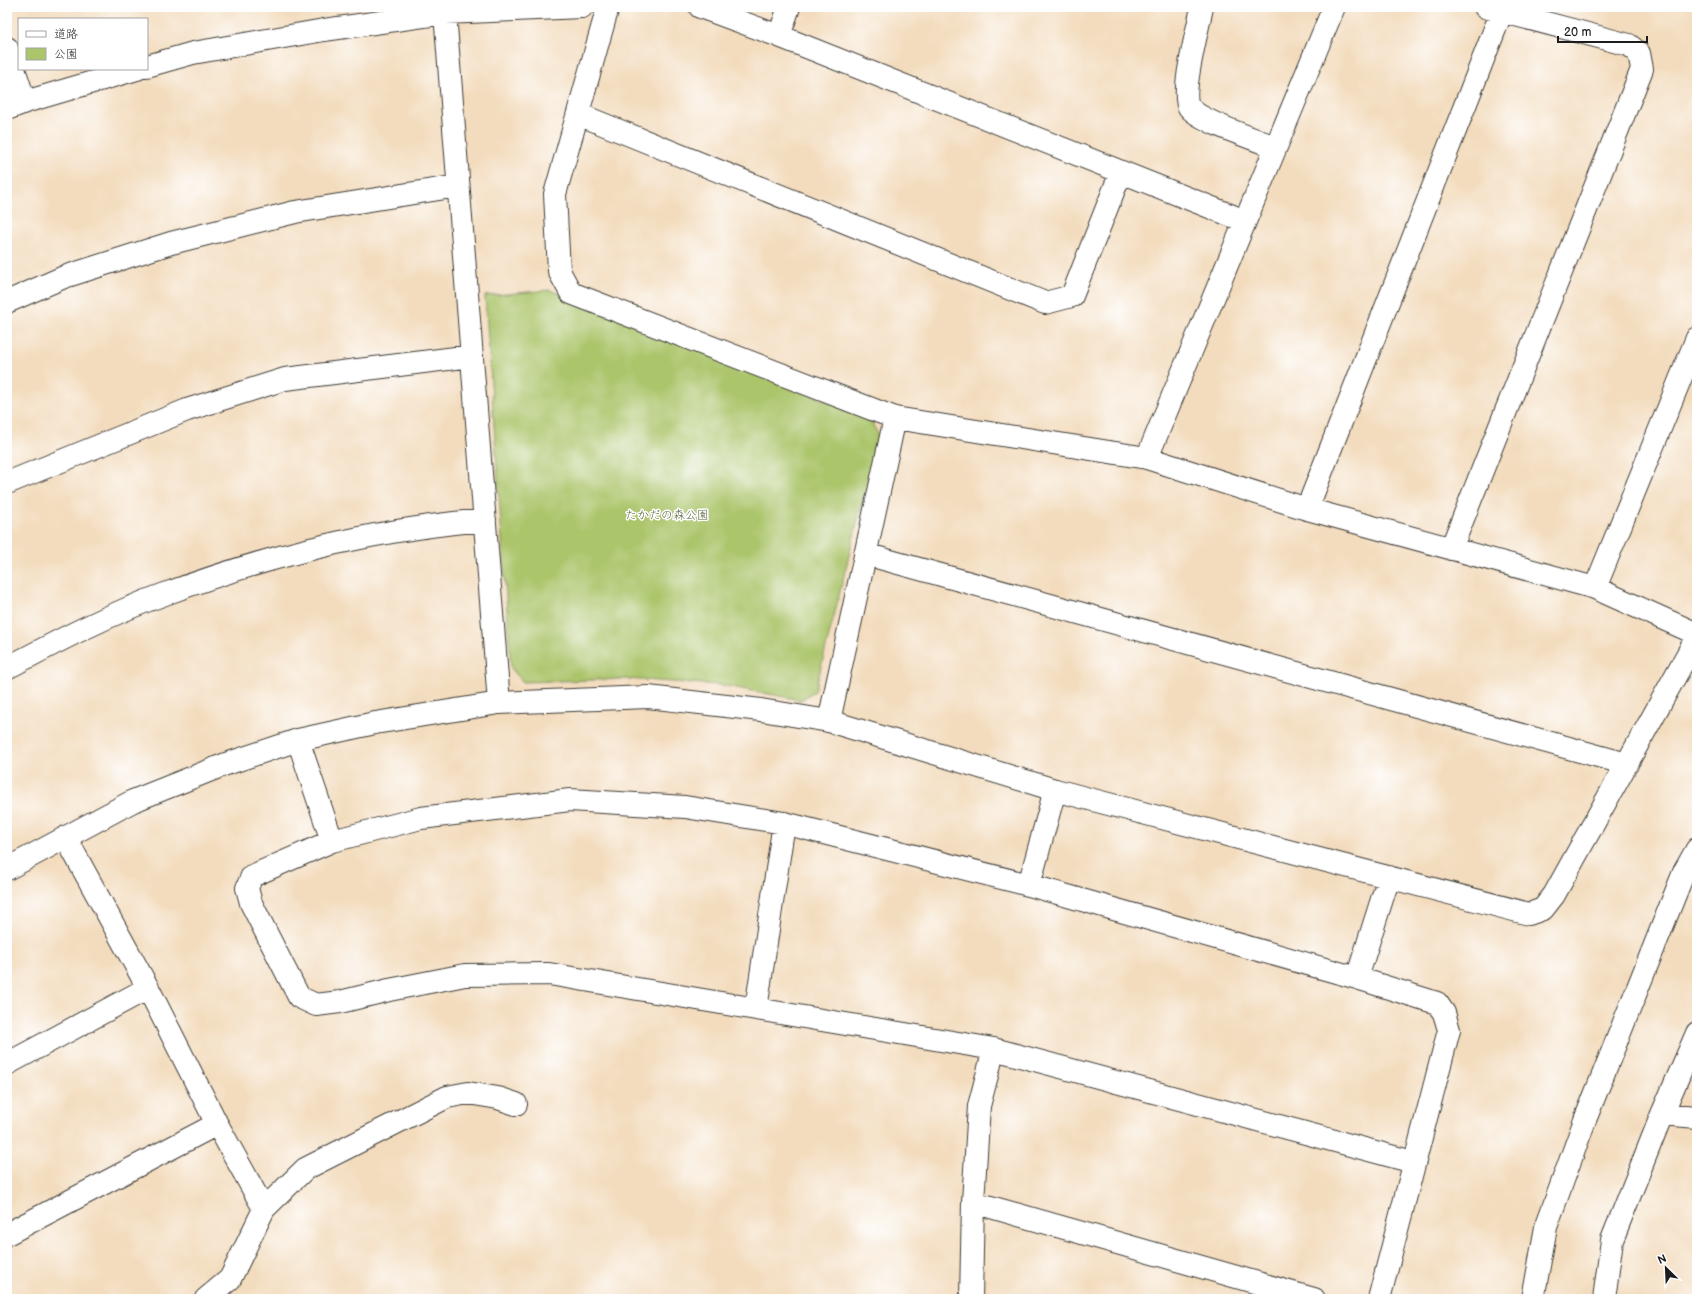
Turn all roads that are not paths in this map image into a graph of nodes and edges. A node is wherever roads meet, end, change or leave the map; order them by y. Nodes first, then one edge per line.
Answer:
1 (582, 7) edge
2 (608, 7) edge
3 (700, 7) edge
4 (789, 7) edge
5 (1202, 7) edge
6 (1334, 7) edge
7 (1493, 9) edge
8 (445, 14) junction
9 (779, 36) junction
10 (7, 48) edge
11 (148, 66) edge
12 (134, 70) edge
13 (16, 106) edge
14 (578, 114) junction
15 (1275, 147) junction
16 (1121, 172) junction
17 (458, 186) junction
18 (1245, 220) junction
19 (7, 302) edge
20 (1697, 338) edge
21 (472, 356) junction
22 (895, 418) junction
23 (1148, 458) junction
24 (7, 483) edge
25 (1308, 509) junction
26 (485, 520) junction
27 (1451, 550) junction
28 (865, 554) junction
29 (1595, 588) junction
30 (1697, 636) edge
31 (7, 668) edge
32 (500, 703) junction
33 (829, 721) junction
34 (298, 740) junction
35 (1627, 764) junction
36 (1055, 790) junction
37 (784, 823) junction
38 (66, 838) junction
39 (332, 841) junction
40 (1697, 849) edge
41 (7, 869) edge
42 (1389, 877) junction
43 (1029, 885) junction
44 (1357, 978) junction
45 (148, 988) junction
46 (756, 1009) junction
47 (1697, 1033) edge
48 (994, 1049) junction
49 (7, 1064) edge
50 (516, 1104) dead end
51 (1662, 1114) junction
52 (1697, 1118) edge
53 (217, 1124) junction
54 (1413, 1162) junction
55 (973, 1202) junction
56 (264, 1209) junction
57 (7, 1234) edge
58 (206, 1299) edge
59 (971, 1299) edge
60 (1314, 1299) edge
61 (1379, 1299) edge
62 (1533, 1299) edge
63 (1604, 1299) edge

1 - 8 street
2 - 14 street
3 - 9 street
4 - 9 street
5 - 15 street
6 - 15 street
7 - 25 street
7 - 27 street
8 - 11 street
8 - 17 street
9 - 16 street
10 - 13 street
12 - 13 street
14 - 16 street
14 - 22 street
15 - 18 street
16 - 18 street
17 - 19 street
17 - 21 street
18 - 23 street
20 - 29 street
21 - 24 street
21 - 26 street
22 - 23 street
22 - 28 street
23 - 25 street
25 - 27 street
26 - 31 street
26 - 32 street
27 - 29 street
28 - 33 street
28 - 35 street
29 - 30 street
30 - 35 street
32 - 33 street
32 - 34 street
33 - 36 street
34 - 38 street
34 - 39 street
35 - 42 street
36 - 42 street
36 - 43 street
37 - 39 street
37 - 43 street
37 - 46 street
38 - 41 street
38 - 45 street
39 - 46 street
40 - 62 street
42 - 44 street
43 - 44 street
44 - 54 street
45 - 49 street
45 - 53 street
46 - 48 street
47 - 51 street
48 - 54 street
48 - 55 street
50 - 56 street
51 - 52 street
51 - 63 street
53 - 56 street
53 - 57 street
54 - 61 street
55 - 59 street
55 - 60 street
56 - 58 street

